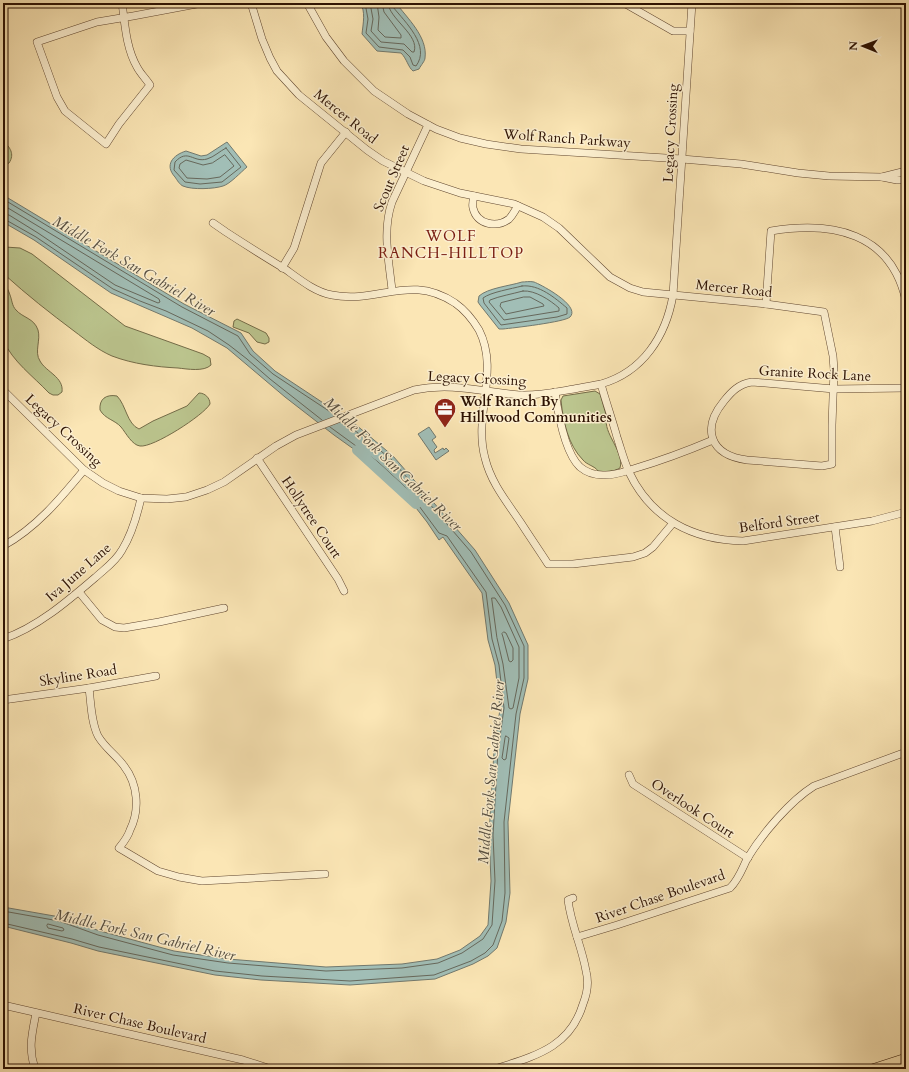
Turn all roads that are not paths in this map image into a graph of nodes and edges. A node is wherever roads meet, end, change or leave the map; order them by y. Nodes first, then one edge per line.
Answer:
1 (122, 3) edge
2 (202, 3) edge
3 (251, 3) edge
4 (307, 3) edge
5 (624, 3) edge
6 (692, 3) edge
7 (124, 17) junction
8 (690, 31) junction
9 (428, 125) junction
10 (346, 132) junction
11 (682, 159) junction
12 (906, 171) edge
13 (406, 172) junction
14 (882, 177) junction
15 (906, 180) edge
16 (474, 196) junction
17 (518, 206) junction
18 (213, 223) dead end
19 (282, 268) junction
20 (392, 290) junction
21 (673, 295) junction
22 (906, 301) edge
23 (766, 304) junction
24 (601, 384) junction
25 (906, 388) edge
26 (3, 390) edge
27 (486, 390) junction
28 (834, 390) junction
29 (555, 392) junction
30 (713, 440) junction
31 (257, 458) junction
32 (84, 470) junction
33 (628, 470) junction
34 (141, 498) junction
35 (906, 512) edge
36 (673, 523) junction
37 (835, 527) junction
38 (3, 546) edge
39 (840, 567) dead end
40 (344, 591) dead end
41 (79, 592) junction
42 (224, 608) dead end
43 (3, 639) edge
44 (156, 676) dead end
45 (89, 688) junction
46 (3, 700) edge
47 (906, 752) edge
48 (629, 775) dead end
49 (748, 858) junction
50 (326, 874) dead end
51 (573, 898) dead end
52 (577, 936) junction
53 (3, 1005) edge
54 (36, 1013) junction
55 (906, 1058) edge
56 (35, 1069) edge
57 (272, 1069) edge
58 (495, 1069) edge
59 (872, 1069) edge

1 - 7 street
2 - 7 street
3 - 10 street, Mercer Road
4 - 9 street, Wolf Ranch Parkway
5 - 8 street
6 - 8 street, Legacy Crossing
7 - 7 street
8 - 11 street, Legacy Crossing
9 - 11 street, Wolf Ranch Parkway
9 - 13 street, Scout Street
10 - 13 street, Mercer Road
10 - 19 street
11 - 14 street, Wolf Ranch Parkway
11 - 21 street, Legacy Crossing
12 - 14 street, Wolf Ranch Parkway
13 - 16 street, Mercer Road
13 - 20 street, Scout Street
14 - 15 street, Wolf Ranch Parkway
16 - 17 street, Mercer Road
16 - 17 street
17 - 21 street, Mercer Road
18 - 19 street
19 - 20 street
20 - 27 street
21 - 23 street, Mercer Road
21 - 24 street, Legacy Crossing
22 - 23 street
23 - 28 street, Mercer Road
24 - 29 street, Legacy Crossing
24 - 33 street, Belford Street
25 - 28 street, Granite Rock Lane
26 - 32 street, Legacy Crossing
27 - 29 street, Legacy Crossing
27 - 31 street, Legacy Crossing
27 - 36 street
28 - 30 street, Granite Rock Lane
28 - 30 street, Mercer Road
29 - 33 street
30 - 33 street
31 - 34 street, Legacy Crossing
31 - 40 street, Hollytree Court
32 - 34 street, Legacy Crossing
32 - 38 street
33 - 36 street, Belford Street
34 - 41 street, Iva June Lane
35 - 37 street, Belford Street
36 - 37 street, Belford Street
37 - 39 street
41 - 42 street
41 - 43 street, Iva June Lane
44 - 45 street, Skyline Road
45 - 46 street, Skyline Road
45 - 50 street
47 - 49 street, River Chase Boulevard
48 - 49 street, Overlook Court
49 - 52 street, River Chase Boulevard
51 - 52 street
52 - 58 street
53 - 54 street, River Chase Boulevard
54 - 56 street
54 - 57 street, River Chase Boulevard
55 - 59 main road

